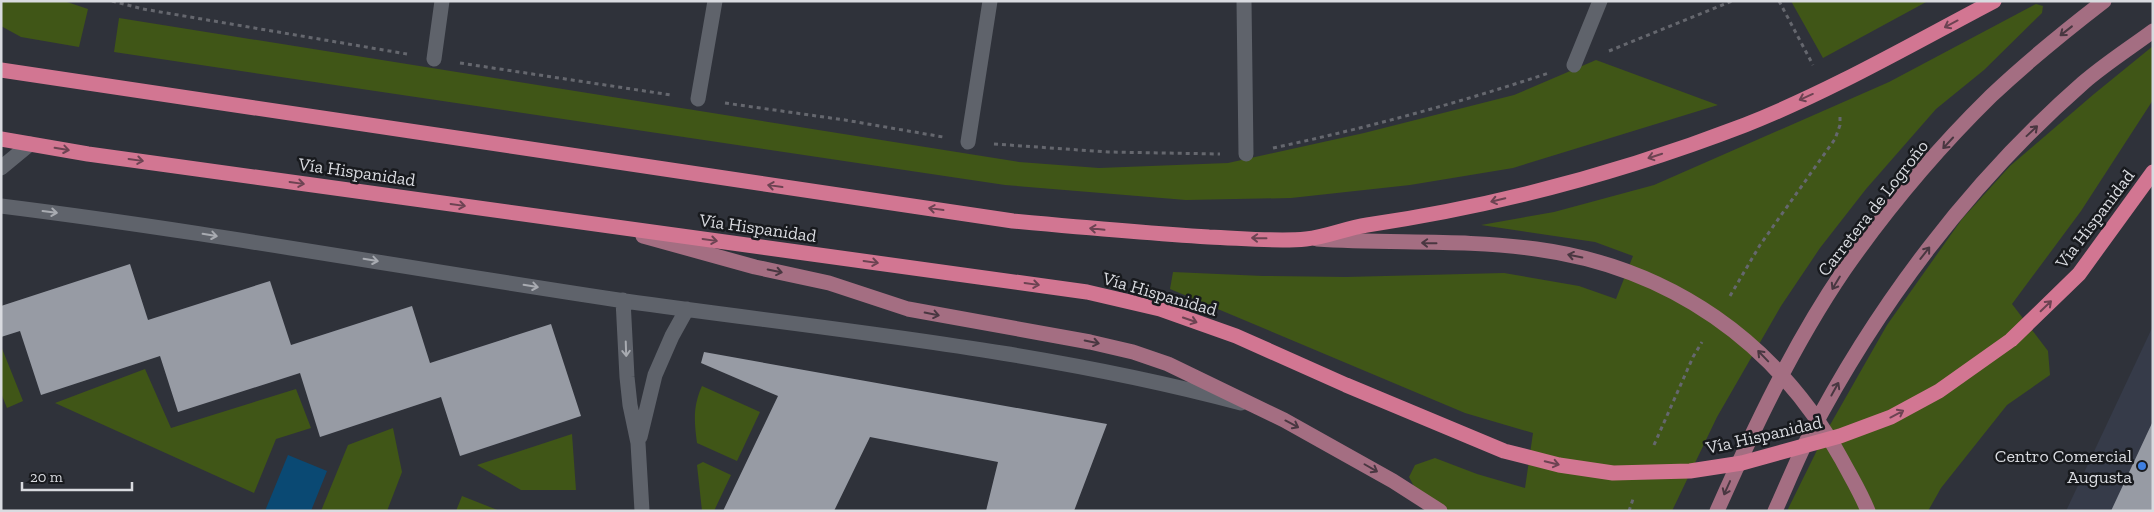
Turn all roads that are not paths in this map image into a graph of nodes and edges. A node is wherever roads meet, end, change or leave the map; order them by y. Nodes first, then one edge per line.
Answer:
1 (442, 1) edge
2 (715, 1) edge
3 (990, 1) edge
4 (1244, 1) edge
5 (1600, 1) edge
6 (1994, 1) edge
7 (2104, 1) edge
8 (2153, 31) edge
9 (434, 59) road end
10 (1574, 66) road end
11 (1, 70) edge
12 (698, 99) road end
13 (1, 140) edge
14 (968, 142) road end
15 (30, 144) junction
16 (1246, 154) road end
17 (1, 168) edge
18 (2153, 172) edge
19 (1, 206) edge
20 (610, 226) junction
21 (1308, 239) junction
22 (623, 300) junction
23 (687, 309) junction
24 (1254, 407) junction
25 (638, 444) junction
26 (642, 511) edge
27 (1440, 511) edge
28 (1717, 511) edge
29 (1775, 511) edge
30 (1868, 511) edge

1 - 9 street
2 - 12 street
3 - 14 street
4 - 16 street
5 - 10 street
6 -> 21 highway
7 -> 28 main road, Carretera de Logroño
29 -> 8 main road
21 -> 11 highway
13 - 15 highway, Vía Hispanidad
15 - 17 street
15 -> 20 highway, Vía Hispanidad
20 -> 18 highway, Vía Hispanidad
19 -> 22 street
20 -> 24 main road
30 -> 21 main road
22 - 23 street
22 -> 25 street
23 - 24 street
23 - 25 street
24 -> 27 main road
25 - 26 street

